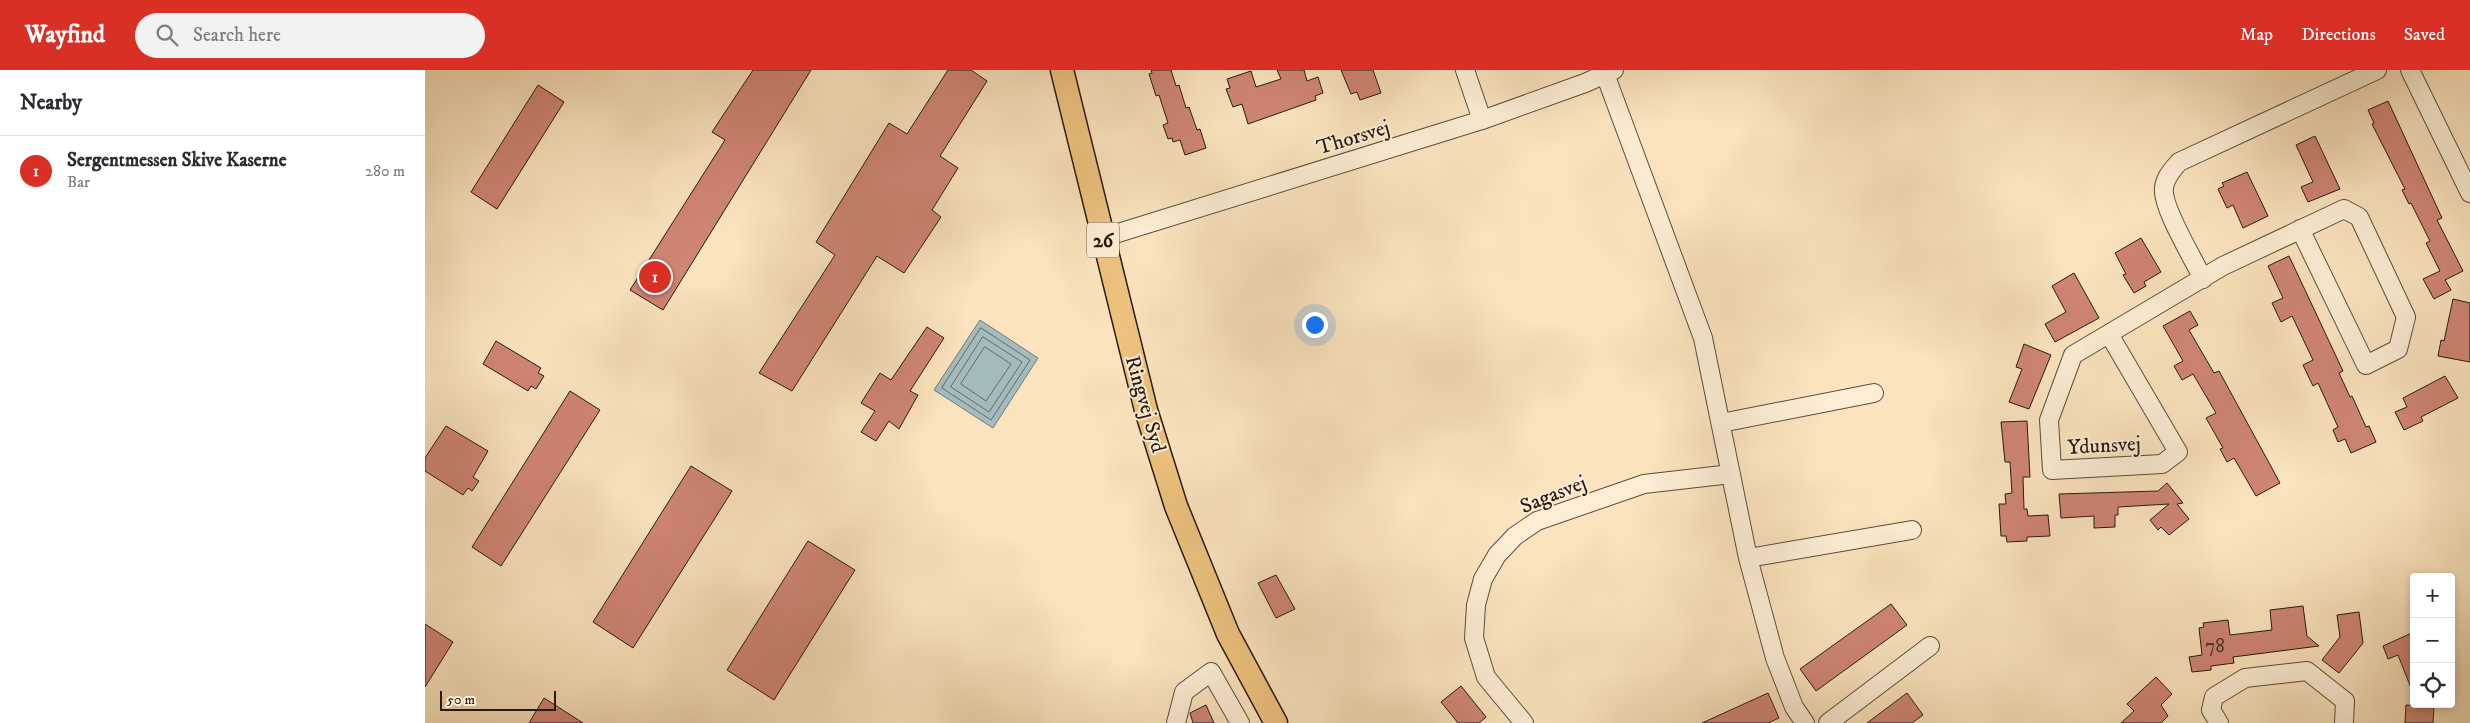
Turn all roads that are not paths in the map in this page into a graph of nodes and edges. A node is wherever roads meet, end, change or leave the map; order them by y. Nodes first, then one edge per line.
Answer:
1 (1062, 70) edge
2 (1465, 70) edge
3 (2377, 70) edge
4 (2410, 70) edge
5 (1609, 72) edge
6 (1482, 120) junction
7 (2470, 193) edge
8 (2300, 229) junction
9 (1102, 238) junction
10 (2203, 279) junction
11 (2109, 334) junction
12 (1874, 392) dead end
13 (1721, 422) junction
14 (1731, 474) junction
15 (1911, 530) dead end
16 (1748, 558) junction
17 (1930, 646) dead end
18 (1175, 723) edge
19 (1240, 723) edge
20 (1276, 723) edge
21 (1524, 723) edge
22 (1805, 723) edge
23 (1828, 723) edge
24 (2219, 723) edge
25 (2344, 723) edge

1 - 9 main road, Ringvej Syd / 26
2 - 6 street
3 - 10 street
4 - 7 street
5 - 6 street, Thorsvej
5 - 13 street
6 - 9 street, Thorsvej
8 - 8 street, Ydunsvej
8 - 10 street, Ydunsvej
9 - 20 main road, Ringvej Syd / 26
10 - 11 street, Ydunsvej
11 - 11 street, Ydunsvej
12 - 13 street
13 - 14 street
14 - 16 street
14 - 21 street, Sagasvej
15 - 16 street
16 - 22 street
17 - 23 street
18 - 19 street
24 - 25 street

